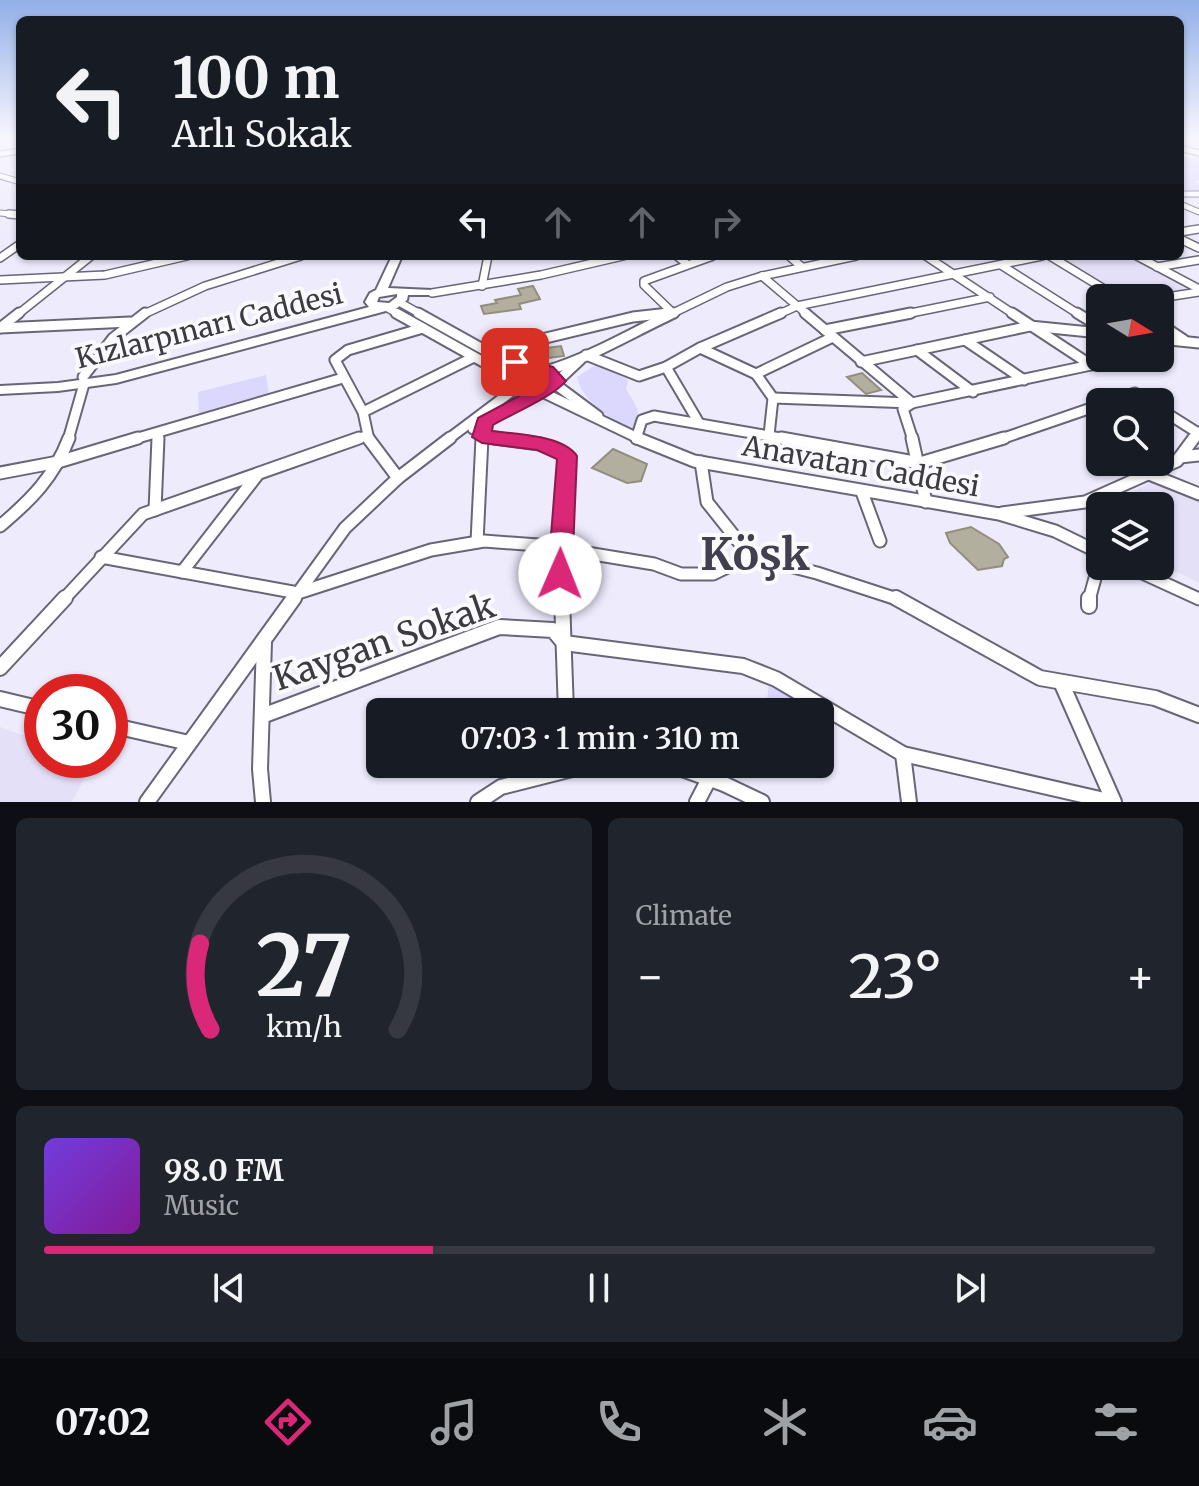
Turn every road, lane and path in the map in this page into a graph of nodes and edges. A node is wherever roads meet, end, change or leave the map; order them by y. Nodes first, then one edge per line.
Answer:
1 (86, 260) edge
2 (170, 260) edge
3 (289, 260) edge
4 (396, 260) edge
5 (402, 260) edge
6 (487, 260) edge
7 (585, 260) edge
8 (607, 260) edge
9 (682, 260) edge
10 (700, 260) edge
11 (794, 260) edge
12 (836, 260) edge
13 (932, 260) edge
14 (1024, 260) edge
15 (1057, 260) edge
16 (1144, 260) edge
17 (1199, 260) edge
18 (687, 264) junction
19 (586, 265) junction
20 (1001, 265) junction
21 (802, 267) junction
22 (1157, 267) junction
23 (950, 273) junction
24 (762, 276) junction
25 (63, 279) junction
26 (0, 280) edge
27 (1096, 284) edge
28 (482, 286) junction
29 (1199, 291) edge
30 (432, 293) joint
31 (1174, 295) edge
32 (400, 297) junction
33 (990, 297) junction
34 (380, 302) junction
35 (797, 306) junction
36 (673, 313) junction
37 (1086, 318) edge
38 (130, 322) junction
39 (1030, 326) junction
40 (0, 328) edge
41 (423, 328) junction
42 (825, 330) junction
43 (1086, 332) edge
44 (1174, 333) edge
45 (833, 337) junction
46 (965, 340) junction
47 (1174, 340) edge
48 (1186, 341) junction
49 (1199, 343) edge
50 (700, 348) junction
51 (917, 350) junction
52 (488, 352) junction
53 (586, 355) junction
54 (474, 357) junction
55 (861, 362) junction
56 (666, 367) junction
57 (543, 370) junction
58 (756, 374) junction
59 (343, 378) junction
60 (84, 380) junction
61 (1024, 380) junction
62 (0, 383) edge
63 (556, 383) junction
64 (520, 384) junction
65 (0, 390) edge
66 (539, 392) junction
67 (973, 392) junction
68 (773, 398) junction
69 (912, 403) junction
70 (1086, 410) edge
71 (363, 412) junction
72 (1174, 417) edge
73 (484, 422) junction
74 (699, 423) junction
75 (613, 429) junction
76 (1199, 432) edge
77 (158, 435) junction
78 (769, 435) junction
79 (366, 436) junction
80 (482, 437) junction
81 (636, 439) junction
82 (449, 442) junction
83 (1199, 455) edge
84 (1180, 457) junction
85 (1174, 460) edge
86 (58, 462) junction
87 (701, 462) junction
88 (920, 463) junction
89 (0, 473) edge
90 (259, 473) junction
91 (1144, 476) edge
92 (1154, 476) edge
93 (398, 478) junction
94 (862, 492) junction
95 (1199, 494) edge
96 (926, 502) junction
97 (155, 510) junction
98 (999, 514) junction
99 (0, 526) edge
100 (880, 541) dead end
101 (477, 542) junction
102 (1086, 546) edge
103 (560, 549) junction
104 (750, 556) junction
105 (101, 557) junction
106 (182, 572) junction
107 (1094, 580) edge
108 (1158, 580) edge
109 (298, 593) junction
110 (1199, 599) edge
111 (1089, 606) dead end
112 (264, 639) junction
113 (564, 643) junction
114 (0, 668) edge
115 (1061, 682) junction
116 (566, 698) edge
117 (0, 699) edge
118 (24, 705) edge
119 (1199, 715) edge
120 (262, 716) junction
121 (128, 729) edge
122 (189, 743) junction
123 (903, 754) junction
124 (531, 778) edge
125 (709, 779) joint
126 (485, 800) edge
127 (147, 802) edge
128 (263, 802) edge
129 (697, 802) edge
130 (762, 802) edge
131 (909, 802) edge
132 (1114, 802) edge

1 - 25 street
2 - 25 street
3 - 38 street
4 - 34 main road
5 - 32 main road
6 - 28 street
7 - 19 street
8 - 19 street
9 - 18 street
10 - 18 street
11 - 21 street
12 - 21 street
13 - 23 street
14 - 20 street
15 - 27 street
16 - 22 street
17 - 22 street
18 - 36 street
19 - 28 street
20 - 23 street
20 - 37 street
21 - 24 street
22 - 29 street
23 - 33 street
23 - 35 street
24 - 35 street
24 - 36 street
25 - 26 street
25 - 40 street
28 - 30 street
29 - 31 street
30 - 32 main road, Kızlarpınarı Caddesi
32 - 34 main road, Kızlarpınarı Caddesi
32 - 52 street
33 - 39 street
33 - 42 street
34 - 41 street
34 - 60 main road, Kızlarpınarı Caddesi
35 - 42 street
35 - 50 street
36 - 52 street
36 - 53 street
38 - 40 street
38 - 60 street
39 - 43 street
39 - 46 street
39 - 61 street
41 - 54 street
41 - 59 street
42 - 45 street
44 - 48 street
45 - 55 street
45 - 58 street
46 - 51 street
46 - 61 street
47 - 48 street
48 - 49 street
50 - 56 street
50 - 58 street
51 - 55 street
51 - 67 street
52 - 57 street
53 - 56 street
53 - 57 street
53 - 63 street
54 - 64 street
54 - 71 street
55 - 69 street
56 - 74 street
57 - 63 street
57 - 64 street
58 - 68 street
59 - 71 street
59 - 77 street
60 - 62 main road, Kızlarpınarı Caddesi
60 - 65 main road, Kızlarpınarı Caddesi
60 - 86 street
61 - 67 street
63 - 66 street
63 - 75 street
64 - 66 street
64 - 82 street
66 - 73 street
66 - 75 street
67 - 69 street
68 - 69 street
68 - 78 street
69 - 88 street
70 - 88 street
71 - 79 street
72 - 76 street
73 - 80 street
73 - 82 street
74 - 78 street
74 - 81 street
75 - 81 street, Anavatan Caddesi
76 - 84 street
77 - 86 street
77 - 97 street
78 - 88 street
79 - 90 street
79 - 93 street
80 - 101 street
80 - 103 street
81 - 87 street, Anavatan Caddesi
82 - 93 street
83 - 84 street
84 - 85 street
86 - 89 street
86 - 99 street
87 - 94 street, Anavatan Caddesi
87 - 104 street
88 - 96 street
90 - 97 street
90 - 106 street
91 - 98 street
92 - 95 street
93 - 109 street
94 - 96 street, Anavatan Caddesi
94 - 100 street
96 - 98 street, Anavatan Caddesi
97 - 105 street
98 - 102 street, Anavatan Caddesi
101 - 103 street
101 - 109 street
103 - 104 street
103 - 113 street
104 - 115 street
105 - 106 street
105 - 114 street
106 - 109 street
107 - 111 street
108 - 110 street
109 - 112 street
112 - 120 street
112 - 122 street
113 - 116 street
113 - 120 street, Kaygan Sokak
113 - 123 street, Kaygan Sokak
115 - 119 street
115 - 132 street
117 - 118 street
120 - 128 street
121 - 122 street
122 - 127 street
123 - 131 street
123 - 132 street, Kaygan Sokak
124 - 126 street
125 - 129 street
125 - 130 street

